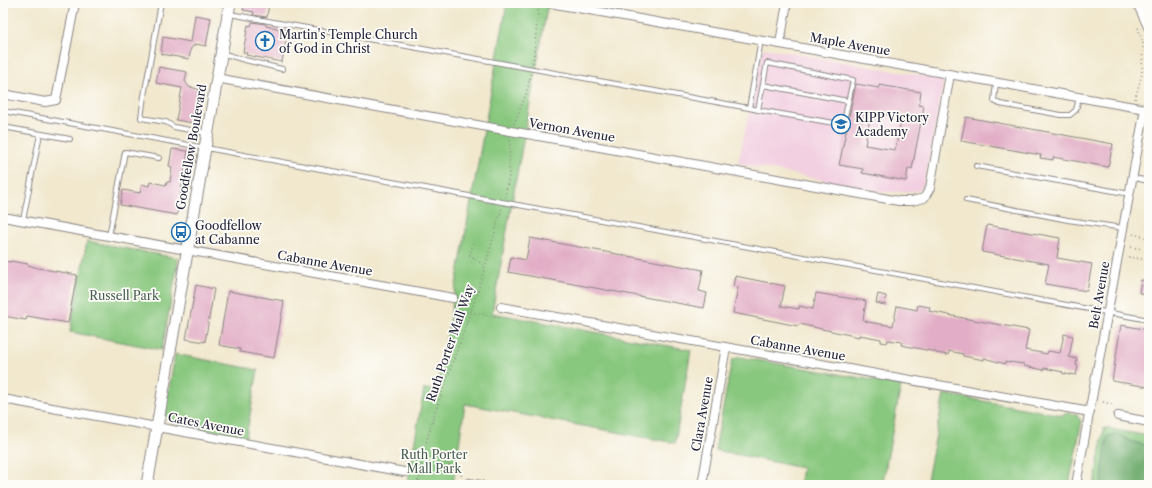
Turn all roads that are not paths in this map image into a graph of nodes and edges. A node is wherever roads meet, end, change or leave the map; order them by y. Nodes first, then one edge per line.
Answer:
1 (75, 3) edge
2 (161, 3) edge
3 (550, 3) edge
4 (787, 3) edge
5 (1137, 3) edge
6 (229, 8) edge
7 (1149, 29) edge
8 (761, 40) junction
9 (780, 43) junction
10 (221, 53) junction
11 (282, 68) dead end
12 (950, 74) junction
13 (216, 78) junction
14 (996, 82) junction
15 (763, 85) junction
16 (3, 94) edge
17 (1079, 97) junction
18 (848, 101) junction
19 (749, 108) junction
20 (1145, 109) joint
21 (758, 110) junction
22 (3, 111) edge
23 (3, 127) edge
24 (207, 133) junction
25 (40, 134) junction
26 (70, 139) dead end
27 (204, 148) junction
28 (159, 158) dead end
29 (976, 166) dead end
30 (1134, 178) junction
31 (1149, 181) edge
32 (1130, 194) junction
33 (966, 200) dead end
34 (3, 217) edge
35 (23, 221) junction
36 (1124, 228) junction
37 (109, 236) junction
38 (187, 250) junction
39 (453, 298) road end
40 (501, 307) road end
41 (1108, 313) junction
42 (1149, 320) edge
43 (726, 347) junction
44 (3, 399) edge
45 (1090, 412) junction
46 (1118, 416) dead end
47 (1149, 422) edge
48 (157, 427) junction
49 (404, 472) road end
50 (469, 483) road end
51 (146, 485) edge
52 (481, 485) edge
53 (702, 485) edge
54 (1076, 485) edge

1 - 16 street
2 - 24 lane
3 - 8 street, Maple Avenue
4 - 9 street
5 - 7 street
6 - 10 main road, Goodfellow Boulevard
6 - 19 lane
8 - 9 street, Maple Avenue
8 - 19 lane
9 - 12 street, Maple Avenue
10 - 11 lane
10 - 13 main road, Goodfellow Boulevard
12 - 13 street, Vernon Avenue
12 - 14 street, Maple Avenue
13 - 24 main road, Goodfellow Boulevard
14 - 17 street, Maple Avenue
14 - 17 lane
15 - 18 lane
15 - 18 lane
15 - 21 lane
17 - 20 street, Maple Avenue
18 - 21 lane
19 - 21 lane
20 - 30 street, Belt Avenue
22 - 27 lane
23 - 25 lane
24 - 27 main road, Goodfellow Boulevard
25 - 26 lane
25 - 35 lane
27 - 38 main road, Goodfellow Boulevard
27 - 41 lane
28 - 37 lane
29 - 32 lane
30 - 31 lane
30 - 32 street, Belt Avenue
32 - 36 street, Belt Avenue
33 - 36 lane
34 - 35 street, Cabanne Avenue
35 - 37 street, Cabanne Avenue
36 - 41 street, Belt Avenue
37 - 38 street, Cabanne Avenue
38 - 39 street, Cabanne Avenue
38 - 48 main road, Goodfellow Boulevard
40 - 43 street, Cabanne Avenue
41 - 42 lane
41 - 45 street, Belt Avenue
43 - 45 street, Cabanne Avenue
43 - 53 street, Clara Avenue
44 - 48 street, Cates Avenue
45 - 54 street, Belt Avenue
46 - 47 street
48 - 49 street, Cates Avenue
48 - 51 main road, Goodfellow Boulevard
50 - 52 street

